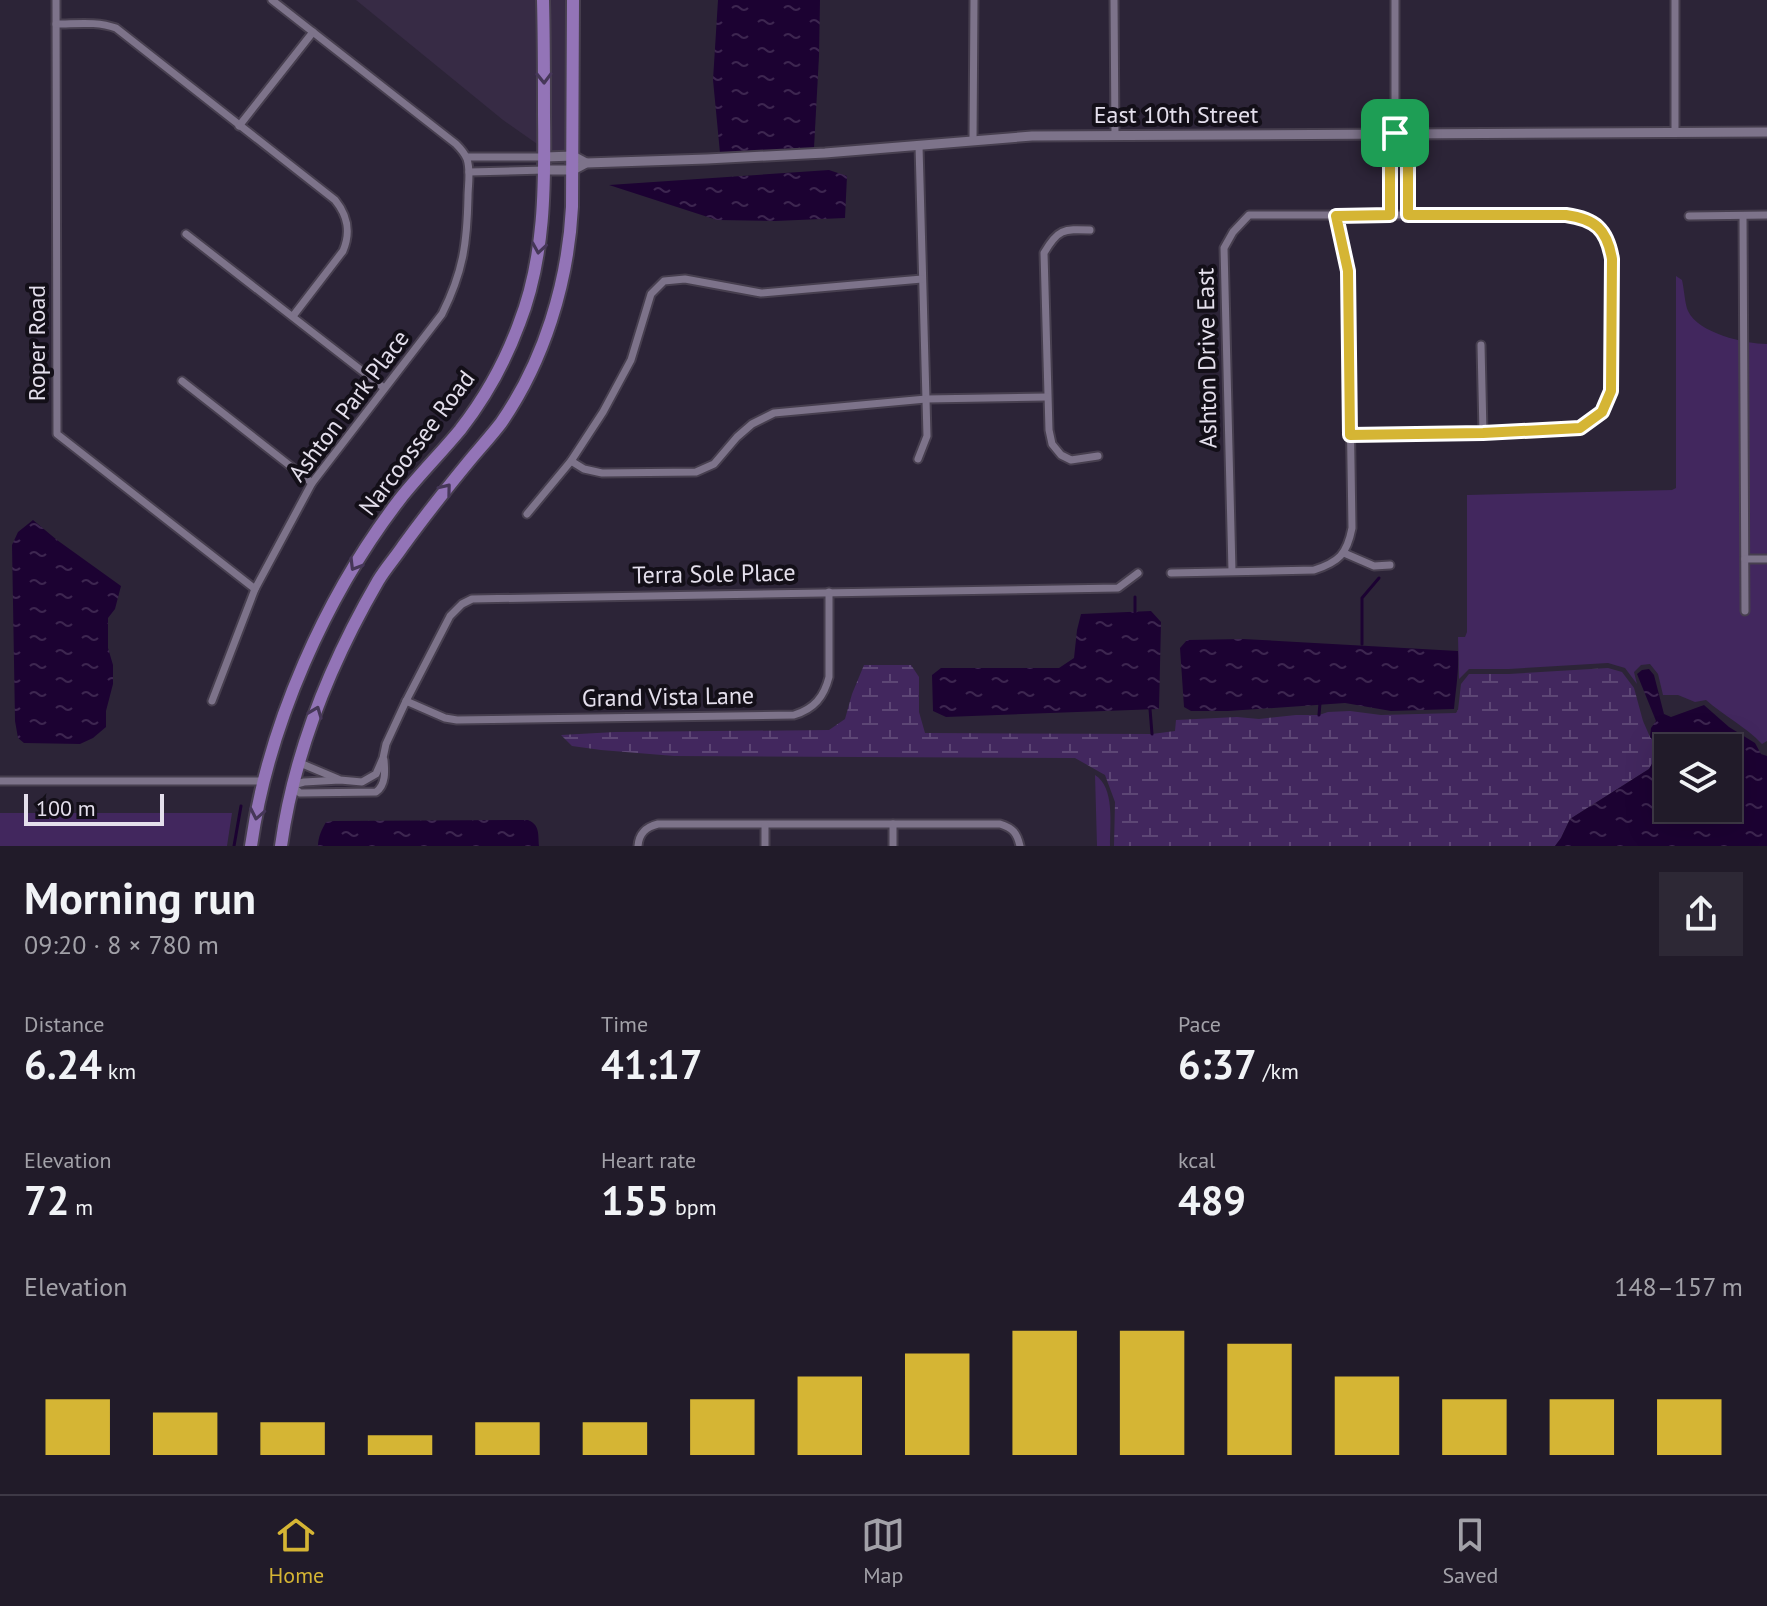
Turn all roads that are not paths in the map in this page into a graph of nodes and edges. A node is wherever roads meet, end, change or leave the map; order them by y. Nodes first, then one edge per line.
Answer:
1 (56, 0) edge
2 (272, 0) edge
3 (543, 0) edge
4 (573, 0) edge
5 (974, 0) edge
6 (1114, 0) edge
7 (1395, 0) edge
8 (1675, 0) edge
9 (56, 24) junction
10 (313, 32) junction
11 (239, 126) junction
12 (1675, 132) junction
13 (1767, 132) edge
14 (1395, 133) junction
15 (1115, 135) junction
16 (973, 140) junction
17 (919, 146) junction
18 (573, 156) junction
19 (467, 157) junction
20 (545, 163) junction
21 (586, 163) junction
22 (573, 170) junction
23 (469, 172) junction
24 (1390, 215) junction
25 (1408, 215) junction
26 (1767, 215) edge
27 (1336, 216) junction
28 (1689, 216) dead end
29 (1743, 216) junction
30 (1090, 230) dead end
31 (186, 234) dead end
32 (922, 279) junction
33 (293, 316) junction
34 (1481, 345) dead end
35 (182, 381) dead end
36 (384, 388) junction
37 (1047, 397) junction
38 (926, 399) junction
39 (1483, 433) junction
40 (1350, 435) junction
41 (1098, 456) dead end
42 (918, 459) dead end
43 (571, 461) junction
44 (312, 483) junction
45 (527, 514) dead end
46 (1344, 553) junction
47 (1745, 559) junction
48 (1767, 559) edge
49 (1390, 565) dead end
50 (1232, 571) junction
51 (1138, 573) dead end
52 (1171, 573) dead end
53 (255, 589) junction
54 (829, 592) junction
55 (1745, 611) dead end
56 (212, 701) dead end
57 (406, 701) junction
58 (383, 758) junction
59 (300, 763) junction
60 (340, 780) junction
61 (0, 781) edge
62 (263, 781) junction
63 (291, 786) junction
64 (893, 824) junction
65 (765, 825) junction
66 (251, 846) edge
67 (281, 846) edge
68 (638, 846) edge
69 (765, 846) edge
70 (893, 846) edge
71 (1020, 846) edge

1 - 9 street, Roper Road
2 - 10 street
3 -> 20 main road, Narcoossee Road
4 - 18 main road, Narcoossee Road
5 - 16 street
6 - 15 street
7 - 14 street
8 - 12 street
9 - 11 street
9 - 53 street, Roper Road
10 - 11 street
10 - 19 street
11 - 33 street
12 - 13 street, East 10th Street
12 - 14 street, East 10th Street
14 - 15 street, East 10th Street
14 - 24 street
14 - 25 street
15 - 16 street, East 10th Street
16 - 17 street, East 10th Street
17 - 21 street, East 10th Street
17 - 32 street
18 - 20 street
18 - 21 street
18 - 22 main road, Narcoossee Road
19 - 20 street
19 - 23 street, Ashton Park Place
20 - 22 street, East 10th Street
20 - 23 street
20 -> 62 main road, Narcoossee Road
21 - 22 street, East 10th Street
59 -> 22 main road, Narcoossee Road
23 - 36 street, Ashton Park Place
24 - 25 street, Ashton Drive East
24 - 27 street, Ashton Drive East
25 - 39 street, Ashton Drive East
26 - 29 street
27 - 40 street
27 - 50 street, Ashton Drive East
28 - 29 street
29 - 47 street
30 - 37 street
31 - 33 street
32 - 38 street
32 - 43 street
33 - 36 street
34 - 39 street
35 - 44 street
36 - 44 street, Ashton Park Place
37 - 38 street
37 - 41 street
38 - 42 street
38 - 43 street
39 - 40 street
40 - 46 street
43 - 45 street
44 - 53 street, Ashton Park Place
46 - 49 street
46 - 50 street
47 - 48 street
47 - 55 street
50 - 52 street
51 - 54 street, Terra Sole Place
53 - 56 street, Ashton Park Place
54 - 57 street, Terra Sole Place
54 - 57 street, Grand Vista Lane
57 - 58 street, Terra Sole Place
58 - 60 street, Terra Sole Place
58 - 63 street, Terra Sole Place
59 - 60 street
59 - 63 main road, Narcoossee Road
60 - 63 street, Terra Sole Place
61 - 62 street
62 - 63 main road
62 -> 66 main road, Narcoossee Road
63 - 67 main road, Narcoossee Road
64 - 65 street
64 - 70 street
64 - 71 street
65 - 68 street
65 - 69 street

